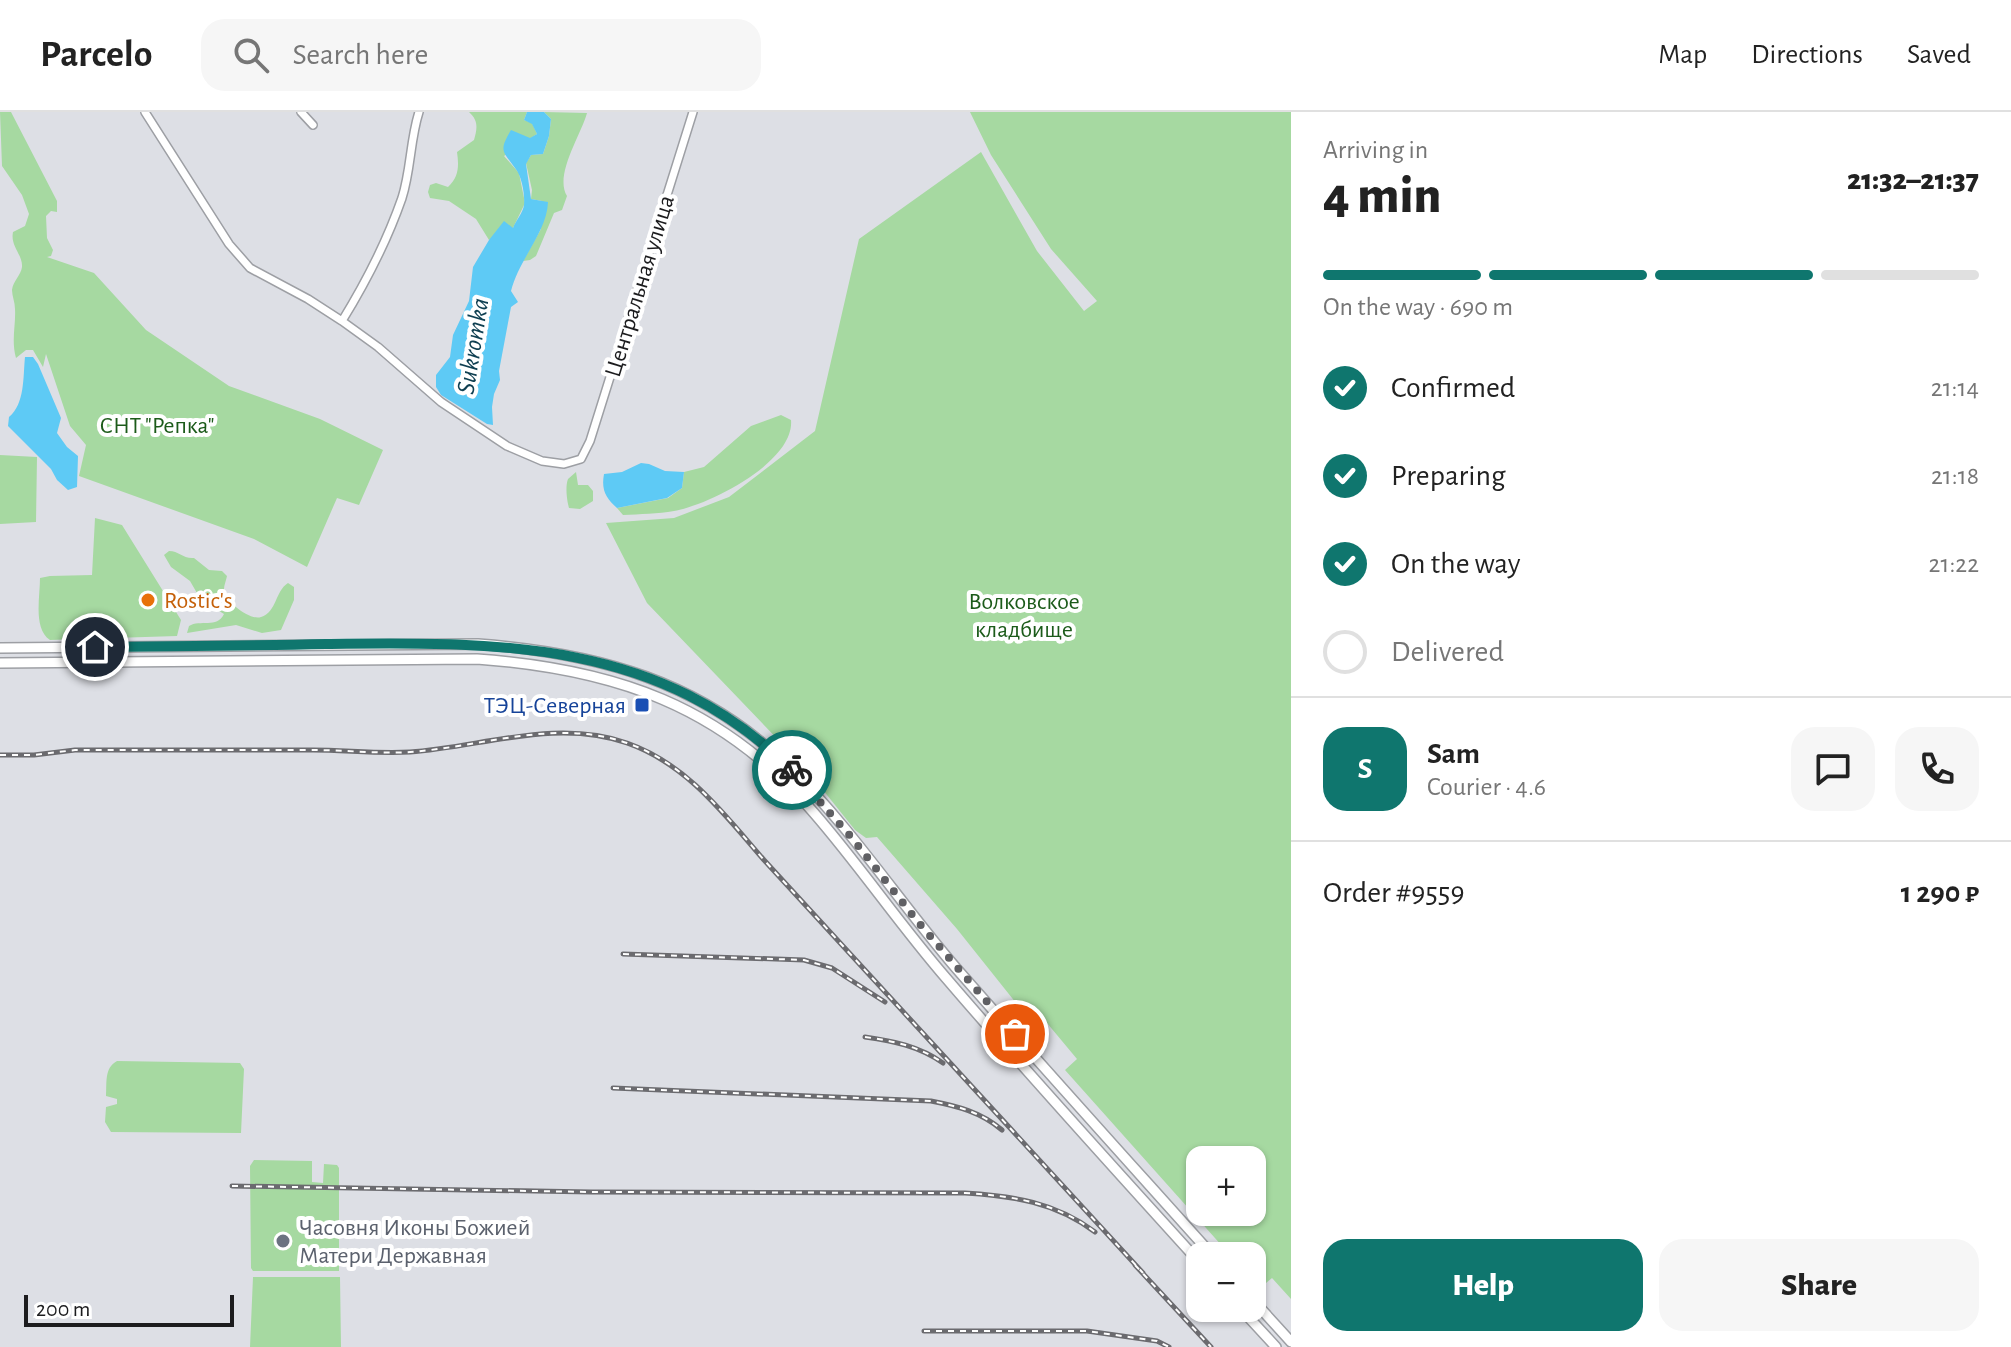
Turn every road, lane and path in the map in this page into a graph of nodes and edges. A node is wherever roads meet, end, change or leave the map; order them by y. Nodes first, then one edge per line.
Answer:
1 (145, 112) edge
2 (301, 112) edge
3 (419, 112) edge
4 (693, 112) edge
5 (313, 125) dead end
6 (342, 321) junction
7 (0, 648) edge
8 (0, 663) edge
9 (1200, 1242) edge
10 (1186, 1247) edge
11 (1266, 1314) edge
12 (1253, 1322) edge
13 (1291, 1342) edge
14 (1276, 1347) edge

1 - 6 street
2 - 5 street
3 - 6 street
4 - 6 street, Центральная улица
7 - 9 main road
8 - 10 main road
11 - 13 main road
12 - 14 main road

